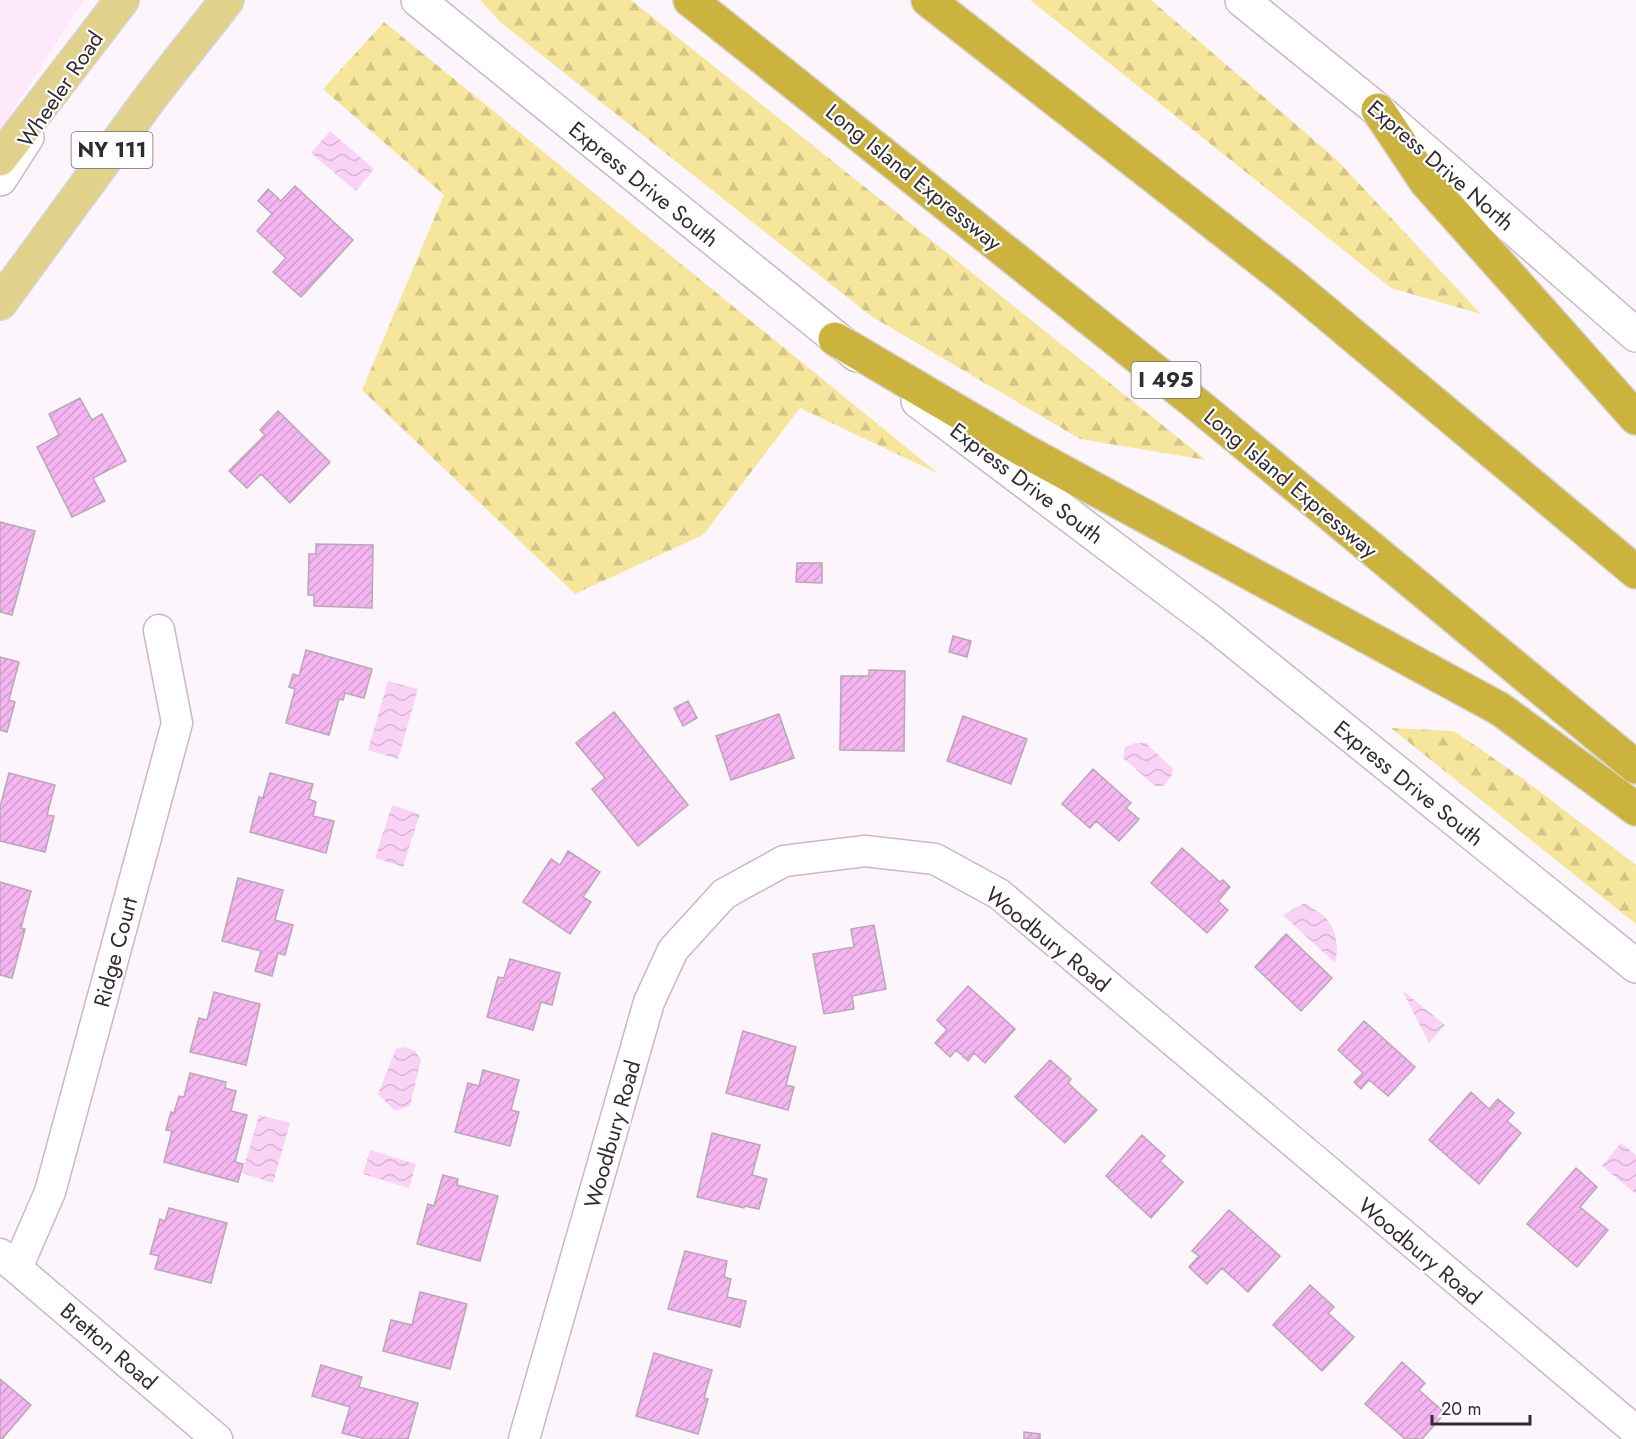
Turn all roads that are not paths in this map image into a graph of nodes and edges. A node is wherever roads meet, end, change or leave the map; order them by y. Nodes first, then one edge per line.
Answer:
1 (122, 0) edge
2 (227, 0) edge
3 (418, 0) edge
4 (690, 0) edge
5 (928, 0) edge
6 (1242, 0) edge
7 (93, 38) junction
8 (1378, 110) junction
9 (0, 159) edge
10 (0, 179) edge
11 (0, 303) edge
12 (1636, 335) edge
13 (835, 339) junction
14 (1636, 418) edge
15 (1636, 572) edge
16 (159, 630) dead end
17 (1636, 767) edge
18 (1636, 809) edge
19 (1636, 966) edge
20 (9, 1261) edge
21 (1636, 1431) edge
22 (217, 1439) edge
23 (524, 1439) edge

1 - 7 main road, Wheeler Road
2 - 11 main road, NY 111
3 - 13 main road, Express Drive South
4 - 17 highway, Long Island Expressway / I 495
5 - 15 highway
6 - 8 main road, Express Drive North
7 - 9 main road
7 - 10 main road, Wheeler Road
8 - 12 main road, Express Drive North
8 - 14 highway
13 - 18 highway
13 - 19 main road, Express Drive South
16 - 20 street, Ridge Court
20 - 22 street, Bretton Road
21 - 23 street, Woodbury Road

